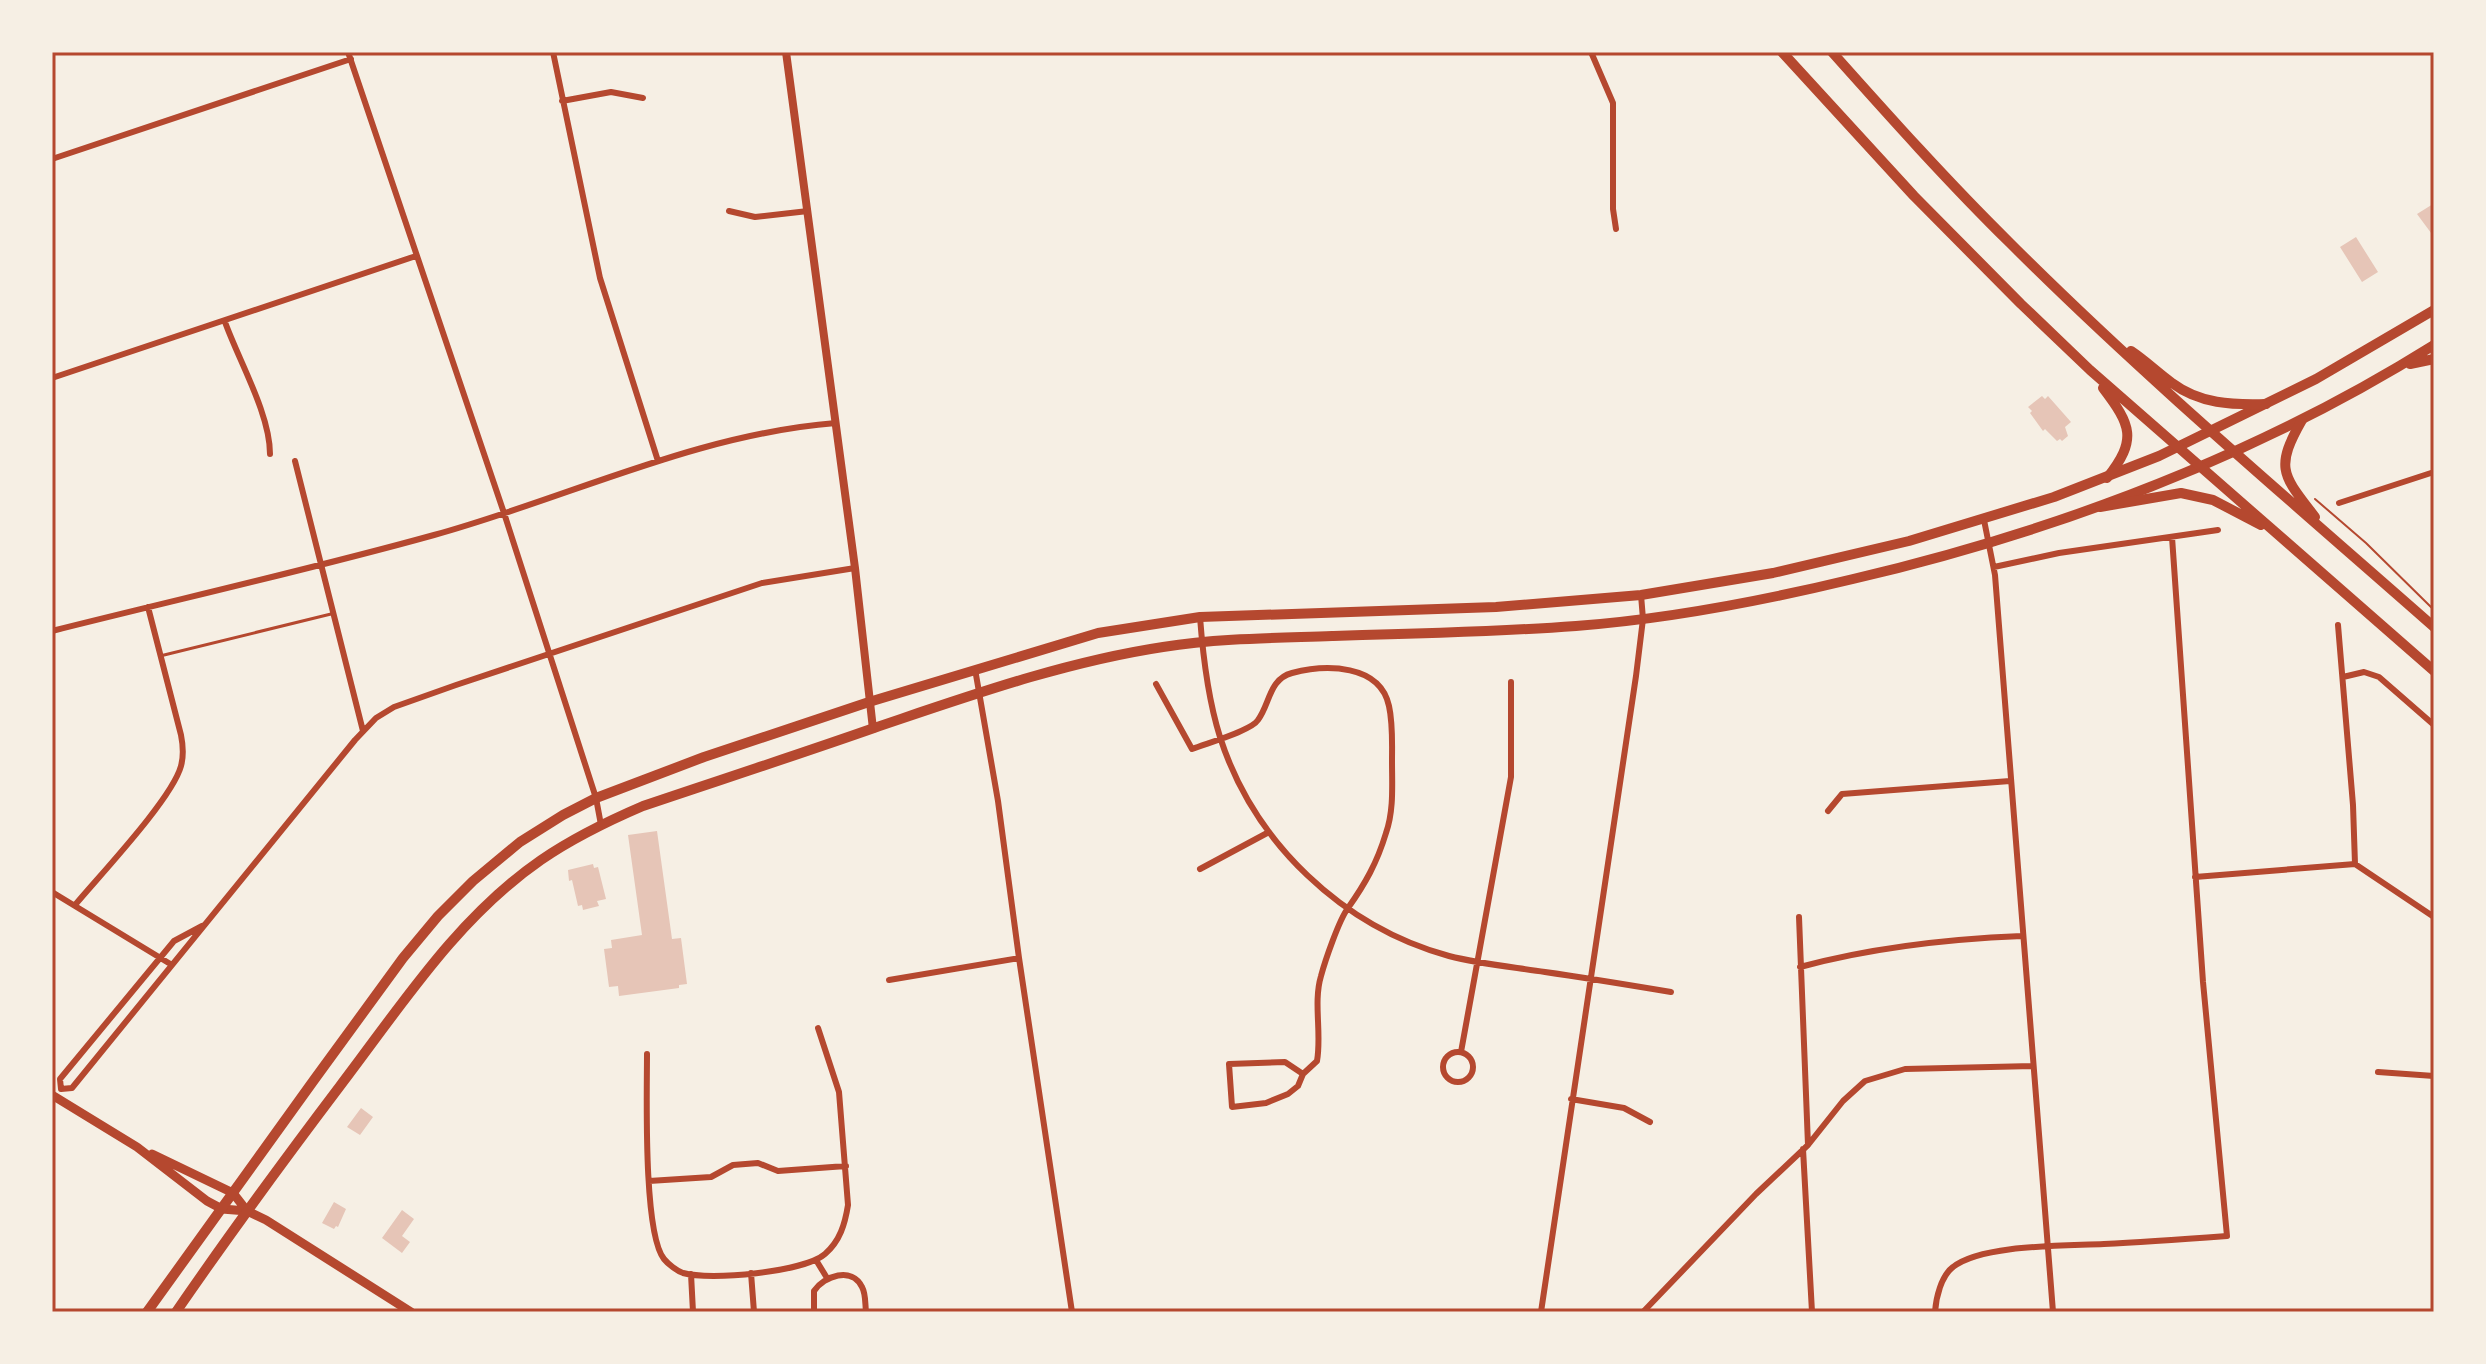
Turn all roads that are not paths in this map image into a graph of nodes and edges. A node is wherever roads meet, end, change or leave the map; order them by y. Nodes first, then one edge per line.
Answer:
1 (553, 52) edge
2 (786, 52) edge
3 (1591, 52) edge
4 (1782, 52) edge
5 (1832, 52) edge
6 (350, 56) edge
7 (643, 98) dead end
8 (562, 101) junction
9 (52, 159) edge
10 (729, 211) dead end
11 (808, 211) junction
12 (1616, 229) dead end
13 (416, 256) junction
14 (2434, 310) edge
15 (225, 322) junction
16 (2105, 334) junction
17 (2434, 345) edge
18 (2434, 359) edge
19 (2400, 366) junction
20 (2090, 370) junction
21 (52, 378) edge
22 (2266, 404) junction
23 (2302, 420) junction
24 (836, 423) junction
25 (2211, 431) junction
26 (2178, 447) junction
27 (2234, 452) junction
28 (270, 454) dead end
29 (295, 461) dead end
30 (658, 461) junction
31 (2200, 466) junction
32 (2434, 472) edge
33 (2107, 478) junction
34 (2339, 503) dead end
35 (2100, 507) junction
36 (504, 513) junction
37 (1984, 520) junction
38 (2218, 530) dead end
39 (2276, 533) junction
40 (2328, 534) junction
41 (2172, 537) junction
42 (1990, 544) junction
43 (322, 563) junction
44 (1994, 567) junction
45 (855, 568) junction
46 (1641, 595) junction
47 (148, 607) junction
48 (335, 613) junction
49 (1200, 617) junction
50 (1643, 619) junction
51 (2338, 625) dead end
52 (2434, 627) edge
53 (52, 631) edge
54 (1202, 642) junction
55 (548, 654) junction
56 (160, 656) junction
57 (975, 669) junction
58 (2434, 671) edge
59 (2343, 677) junction
60 (1511, 682) dead end
61 (1156, 684) dead end
62 (979, 693) junction
63 (869, 702) junction
64 (2434, 725) edge
65 (873, 729) junction
66 (363, 731) junction
67 (1220, 737) junction
68 (2010, 781) junction
69 (596, 798) junction
70 (1828, 811) dead end
71 (601, 825) junction
72 (1269, 832) junction
73 (2355, 864) junction
74 (1200, 869) dead end
75 (2195, 877) junction
76 (52, 892) edge
77 (75, 905) junction
78 (1346, 909) junction
79 (1799, 917) dead end
80 (2434, 917) edge
81 (205, 925) junction
82 (2022, 936) junction
83 (160, 958) junction
84 (1019, 958) junction
85 (1479, 962) junction
86 (172, 965) junction
87 (1800, 967) junction
88 (1589, 978) junction
89 (889, 980) dead end
90 (1671, 992) dead end
91 (818, 1028) dead end
92 (1461, 1052) junction
93 (647, 1054) dead end
94 (2033, 1066) junction
95 (2378, 1072) dead end
96 (1303, 1074) junction
97 (2434, 1076) edge
98 (56, 1094) edge
99 (1571, 1099) junction
100 (1650, 1122) dead end
101 (137, 1147) junction
102 (1805, 1147) junction
103 (846, 1166) junction
104 (649, 1181) junction
105 (233, 1193) junction
106 (222, 1209) junction
107 (247, 1211) junction
108 (2049, 1246) junction
109 (816, 1260) junction
110 (751, 1273) junction
111 (691, 1274) junction
112 (827, 1278) junction
113 (147, 1312) edge
114 (176, 1312) edge
115 (411, 1312) edge
116 (693, 1312) edge
117 (754, 1312) edge
118 (814, 1312) edge
119 (866, 1312) edge
120 (1072, 1312) edge
121 (1541, 1312) edge
122 (1643, 1312) edge
123 (1812, 1312) edge
124 (1935, 1312) edge
125 (2053, 1312) edge

1 - 8 street
2 - 11 street
3 - 12 street
4 - 20 main road
5 - 16 main road
6 - 9 street
6 - 13 street
7 - 8 street
8 - 30 street
10 - 11 street
11 - 24 street
13 - 15 street
13 - 36 street
14 - 22 main road
15 - 21 street
15 - 28 street
16 - 22 main road
16 - 25 main road
17 - 19 main road
18 - 19 main road
19 - 23 main road
20 - 26 main road
20 - 33 main road
22 - 25 main road
23 - 27 main road
23 - 40 main road
24 - 30 street
24 - 45 street
25 - 26 main road
25 - 27 main road
26 - 31 main road
26 - 33 main road
27 - 31 main road
27 - 40 main road
29 - 43 street
30 - 36 street
31 - 35 main road
31 - 39 main road
32 - 34 street
33 - 37 main road
35 - 39 main road
35 - 42 main road
36 - 43 street
36 - 55 street
37 - 42 street
37 - 46 main road
38 - 41 street
39 - 58 main road
40 - 52 main road
41 - 44 street
41 - 75 street
42 - 44 street
42 - 50 main road
43 - 47 street
43 - 48 street
44 - 68 street
45 - 55 street
45 - 63 street
46 - 49 main road
46 - 50 street
47 - 53 street
47 - 56 street
48 - 56 lane
48 - 66 street
49 - 54 street
49 - 57 main road
50 - 54 main road
50 - 88 street
51 - 59 street
54 - 62 main road
54 - 67 street
55 - 66 street
55 - 69 street
56 - 77 street
57 - 62 street
57 - 63 main road
59 - 64 street
59 - 73 street
60 - 85 street
61 - 67 street
62 - 65 main road
62 - 84 street
63 - 65 street
63 - 69 main road
65 - 71 main road
66 - 81 street
67 - 72 street
67 - 78 street
68 - 70 street
68 - 82 street
69 - 71 street
69 - 105 main road
71 - 107 main road
72 - 74 street
72 - 78 street
73 - 75 street
73 - 80 street
75 - 108 street
76 - 77 street
77 - 83 street
78 - 85 street
78 - 96 street
79 - 87 street
81 - 83 street
81 - 86 street
82 - 87 street
82 - 94 street
83 - 86 street
83 - 98 street
84 - 89 street
84 - 120 street
85 - 88 street
85 - 92 street
86 - 98 street
87 - 102 street
88 - 90 street
88 - 99 street
91 - 103 street
92 - 92 street
93 - 104 street
94 - 102 street
94 - 108 street
95 - 97 street
96 - 96 street
98 - 101 main road
99 - 100 street
99 - 121 street
101 - 105 main road
101 - 106 main road
102 - 122 street
102 - 123 street
103 - 104 street
103 - 109 street
104 - 111 street
105 - 106 main road
105 - 107 main road
106 - 107 main road
106 - 113 main road
107 - 114 main road
107 - 115 main road
108 - 124 street
108 - 125 street
109 - 110 street
109 - 112 street
110 - 111 street
110 - 117 street
111 - 116 street
112 - 118 street
112 - 119 street

